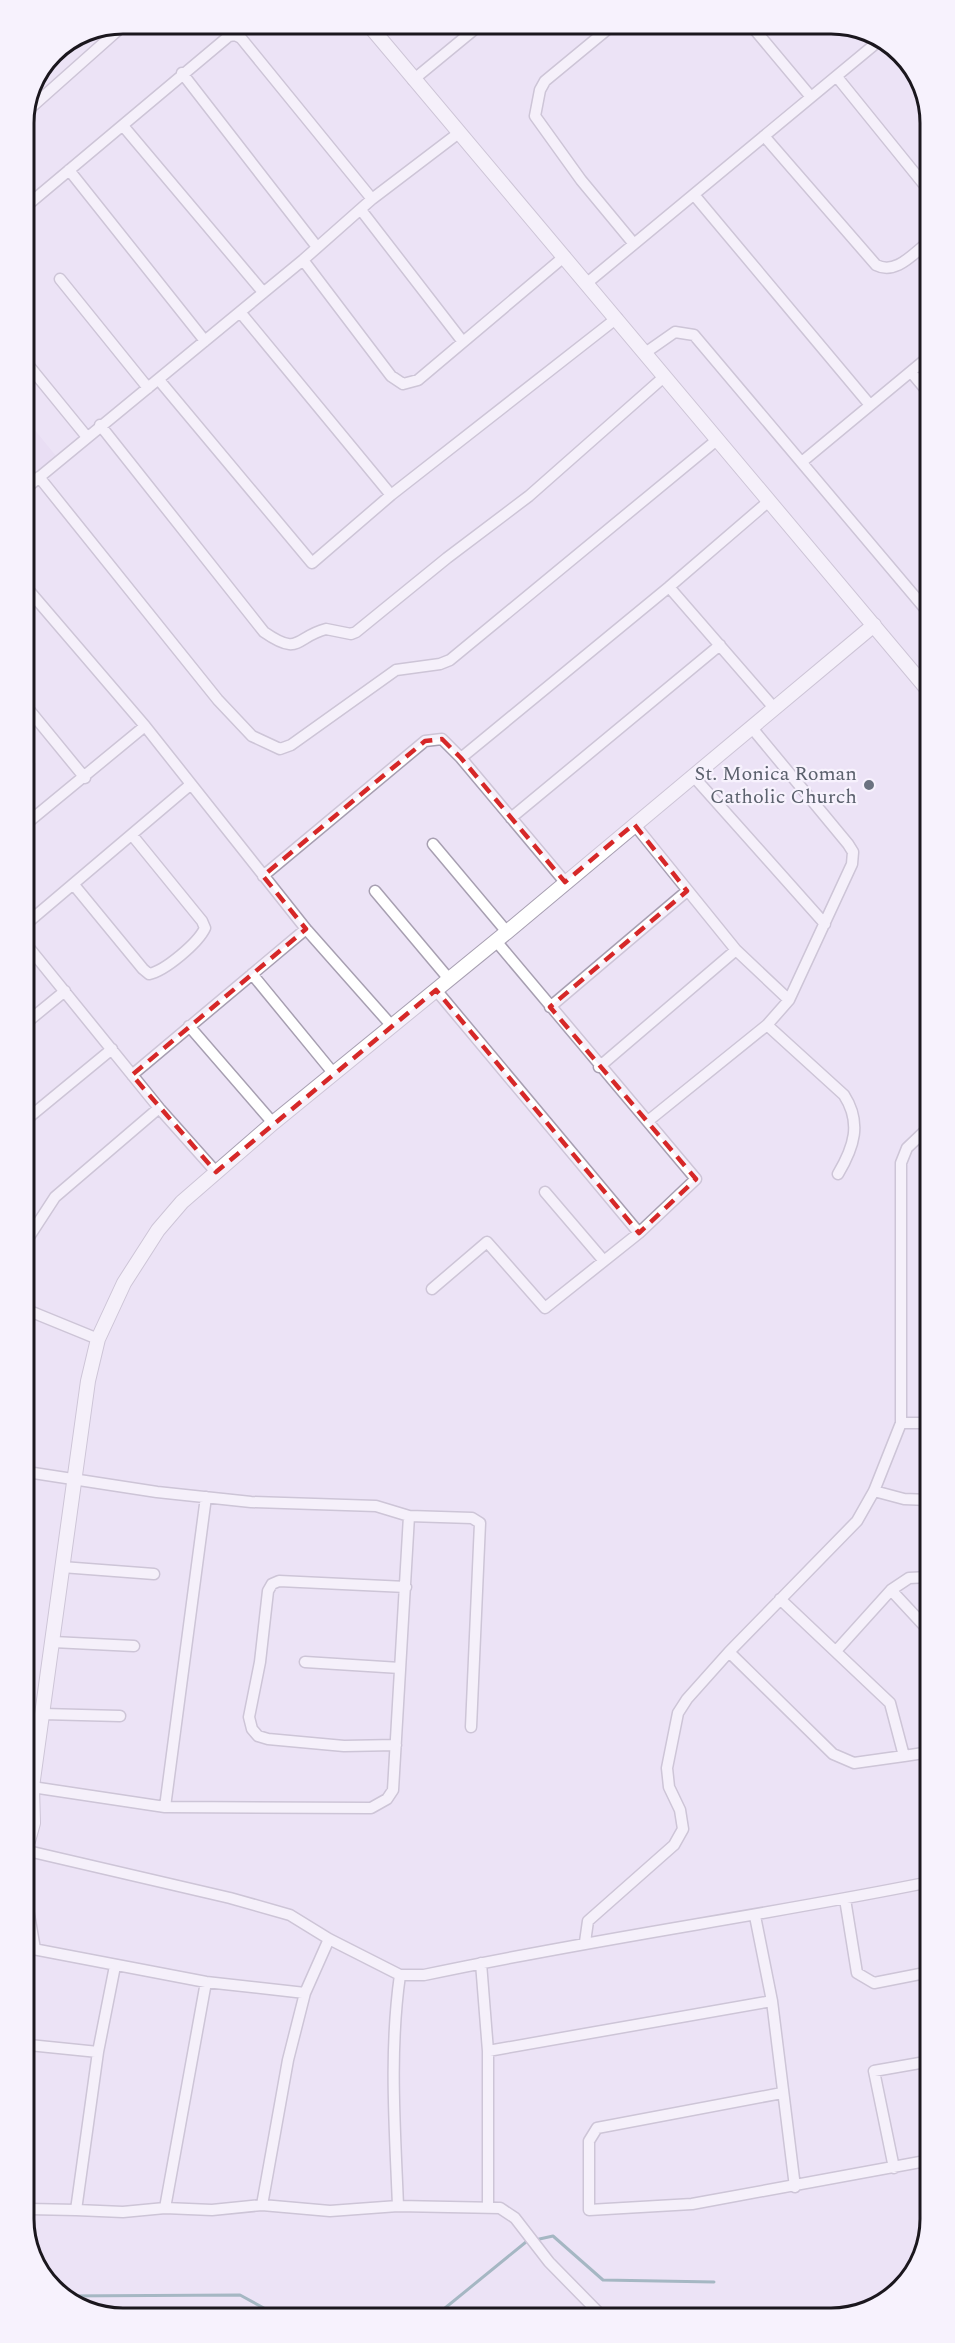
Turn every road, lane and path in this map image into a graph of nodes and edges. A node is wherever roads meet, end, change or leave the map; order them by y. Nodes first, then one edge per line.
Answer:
1 (376, 34) edge
2 (469, 34) edge
3 (112, 35) edge
4 (601, 35) edge
5 (759, 35) edge
6 (874, 46) edge
7 (182, 73) junction
8 (837, 77) junction
9 (413, 80) junction
10 (811, 97) junction
11 (38, 102) edge
12 (124, 127) junction
13 (460, 132) junction
14 (764, 136) junction
15 (69, 170) junction
16 (920, 180) edge
17 (695, 196) junction
18 (35, 199) edge
19 (372, 199) junction
20 (361, 210) junction
21 (634, 244) junction
22 (317, 247) junction
23 (920, 248) edge
24 (565, 256) junction
25 (303, 260) junction
26 (60, 279) dead end
27 (587, 283) junction
28 (263, 292) junction
29 (240, 312) junction
30 (617, 318) junction
31 (205, 341) junction
32 (463, 342) junction
33 (645, 353) junction
34 (920, 365) edge
35 (911, 372) junction
36 (35, 373) edge
37 (665, 376) junction
38 (159, 380) junction
39 (920, 383) edge
40 (148, 388) junction
41 (870, 405) junction
42 (100, 425) junction
43 (87, 437) junction
44 (718, 439) junction
45 (803, 461) junction
46 (39, 477) junction
47 (35, 481) edge
48 (392, 495) junction
49 (769, 501) junction
50 (669, 587) junction
51 (35, 602) edge
52 (920, 603) edge
53 (874, 625) junction
54 (720, 645) junction
55 (920, 681) edge
56 (775, 709) junction
57 (35, 717) edge
58 (145, 726) junction
59 (752, 728) junction
60 (461, 758) junction
61 (694, 777) junction
62 (85, 778) junction
63 (190, 784) junction
64 (35, 816) edge
65 (511, 818) junction
66 (634, 824) junction
67 (132, 835) junction
68 (433, 844) dead end
69 (263, 876) junction
70 (565, 882) junction
71 (74, 885) junction
72 (375, 891) dead end
73 (687, 891) junction
74 (35, 917) edge
75 (825, 924) junction
76 (306, 929) junction
77 (502, 936) junction
78 (736, 950) junction
79 (35, 954) edge
80 (252, 974) junction
81 (449, 980) junction
82 (435, 990) junction
83 (65, 991) junction
84 (789, 1000) junction
85 (550, 1007) junction
86 (35, 1016) edge
87 (391, 1025) junction
88 (767, 1025) junction
89 (189, 1026) junction
90 (112, 1049) junction
91 (599, 1067) junction
92 (334, 1074) junction
93 (132, 1075) junction
94 (159, 1108) junction
95 (35, 1113) edge
96 (648, 1121) junction
97 (273, 1123) junction
98 (920, 1136) edge
99 (216, 1172) junction
100 (838, 1174) dead end
101 (545, 1192) dead end
102 (34, 1229) edge
103 (639, 1233) junction
104 (604, 1261) junction
105 (432, 1289) dead end
106 (34, 1313) edge
107 (98, 1339) junction
108 (920, 1423) edge
109 (901, 1424) junction
110 (34, 1473) edge
111 (74, 1478) junction
112 (874, 1491) junction
113 (206, 1497) junction
114 (920, 1500) edge
115 (409, 1516) junction
116 (62, 1567) junction
117 (154, 1574) dead end
118 (920, 1577) edge
119 (406, 1587) junction
120 (891, 1590) junction
121 (780, 1599) junction
122 (920, 1621) edge
123 (53, 1642) junction
124 (134, 1646) dead end
125 (836, 1651) junction
126 (729, 1652) junction
127 (305, 1662) dead end
128 (400, 1668) junction
129 (120, 1716) dead end
130 (37, 1720) edge
131 (471, 1727) dead end
132 (396, 1745) junction
133 (920, 1754) edge
134 (904, 1756) junction
135 (34, 1757) edge
136 (34, 1787) edge
137 (165, 1807) junction
138 (34, 1852) edge
139 (920, 1884) edge
140 (844, 1899) junction
141 (755, 1916) junction
142 (329, 1939) junction
143 (585, 1942) junction
144 (34, 1948) edge
145 (482, 1963) junction
146 (115, 1966) junction
147 (920, 1974) edge
148 (400, 1975) junction
149 (206, 1982) junction
150 (305, 1993) junction
151 (771, 2001) junction
152 (34, 2046) edge
153 (488, 2051) junction
154 (98, 2052) junction
155 (920, 2063) edge
156 (782, 2093) junction
157 (920, 2162) edge
158 (894, 2168) junction
159 (795, 2187) junction
160 (262, 2205) junction
161 (398, 2206) junction
162 (488, 2206) junction
163 (165, 2208) junction
164 (34, 2209) edge
165 (76, 2210) junction
166 (595, 2308) edge

1 - 9 street
2 - 9 street
3 - 11 street
4 - 21 street
5 - 10 street
6 - 8 street
7 - 12 street
7 - 19 street
7 - 22 street
8 - 10 street
8 - 16 street
9 - 13 street
10 - 14 street
12 - 15 street
12 - 28 street
13 - 19 street
13 - 24 street
14 - 17 street
14 - 23 street
15 - 18 street
15 - 31 street
17 - 21 street
17 - 41 street
19 - 20 street
20 - 22 street
20 - 32 street
21 - 27 street
22 - 25 street
24 - 27 street
24 - 32 street
25 - 28 street
25 - 32 street
26 - 40 street
27 - 30 street
28 - 29 street
29 - 31 street
29 - 48 street
30 - 33 street
30 - 48 street
31 - 38 street
33 - 37 street
33 - 45 street
34 - 35 street
35 - 39 street
35 - 41 street
36 - 43 street
37 - 42 street
37 - 44 street
38 - 40 street
38 - 48 street
40 - 42 street
41 - 45 street
42 - 43 street
43 - 46 street
44 - 46 street
44 - 49 street
45 - 52 street
46 - 47 street
49 - 50 street
49 - 53 street
50 - 54 street
50 - 60 street
51 - 58 street
53 - 55 street
53 - 56 street
54 - 56 street
54 - 65 street
56 - 59 street
57 - 62 street
58 - 62 street
58 - 63 street
59 - 61 street
59 - 75 street
60 - 65 street
60 - 69 street
61 - 66 street
61 - 75 street
62 - 64 street
63 - 67 street
63 - 69 street
65 - 70 street
66 - 70 street
66 - 73 street
67 - 71 street
67 - 71 street
68 - 77 street
69 - 76 street
70 - 77 street
71 - 74 street
72 - 81 street
73 - 78 street
73 - 85 street
75 - 84 street
76 - 80 street
76 - 87 street
77 - 81 street
77 - 85 street
78 - 84 street
78 - 91 street
79 - 83 street
80 - 89 street
80 - 92 street
81 - 82 street
82 - 87 street
82 - 103 street
83 - 86 street
83 - 90 street
84 - 88 street
85 - 91 street
87 - 92 street
88 - 96 street
88 - 100 street
89 - 93 street
89 - 97 street
90 - 93 street
90 - 95 street
91 - 96 street
92 - 97 street
93 - 94 street
94 - 99 street
94 - 102 street
96 - 103 street
97 - 99 street
98 - 109 street
99 - 107 street
101 - 104 street
103 - 104 street
104 - 105 street
106 - 107 street
107 - 111 street
108 - 109 street
109 - 112 street
110 - 111 street
111 - 113 street
111 - 116 street
112 - 114 street
112 - 121 street
113 - 115 street
113 - 137 street
115 - 119 street
115 - 131 street
116 - 117 street
116 - 123 street
118 - 120 street
119 - 128 street
119 - 132 street
120 - 122 street
120 - 125 street
121 - 125 street
121 - 126 street
123 - 124 street
123 - 130 street
125 - 134 street
126 - 134 street
126 - 143 street
127 - 128 street
128 - 132 street
129 - 130 street
130 - 135 street
132 - 137 street
133 - 134 street
136 - 137 street
138 - 142 street
139 - 140 street
140 - 141 street
140 - 147 street
141 - 143 street
141 - 151 street
142 - 148 street
142 - 150 street
143 - 145 street
144 - 146 street
145 - 148 street
145 - 153 street
146 - 149 street
146 - 154 street
148 - 161 street
149 - 150 street
149 - 163 street
150 - 160 street
151 - 153 street
151 - 156 street
152 - 154 street
153 - 162 street
154 - 165 street
155 - 158 street
156 - 159 street
156 - 159 street
157 - 158 street
158 - 159 street
160 - 161 street
160 - 163 street
161 - 162 street
162 - 166 street
163 - 165 street
164 - 165 street

